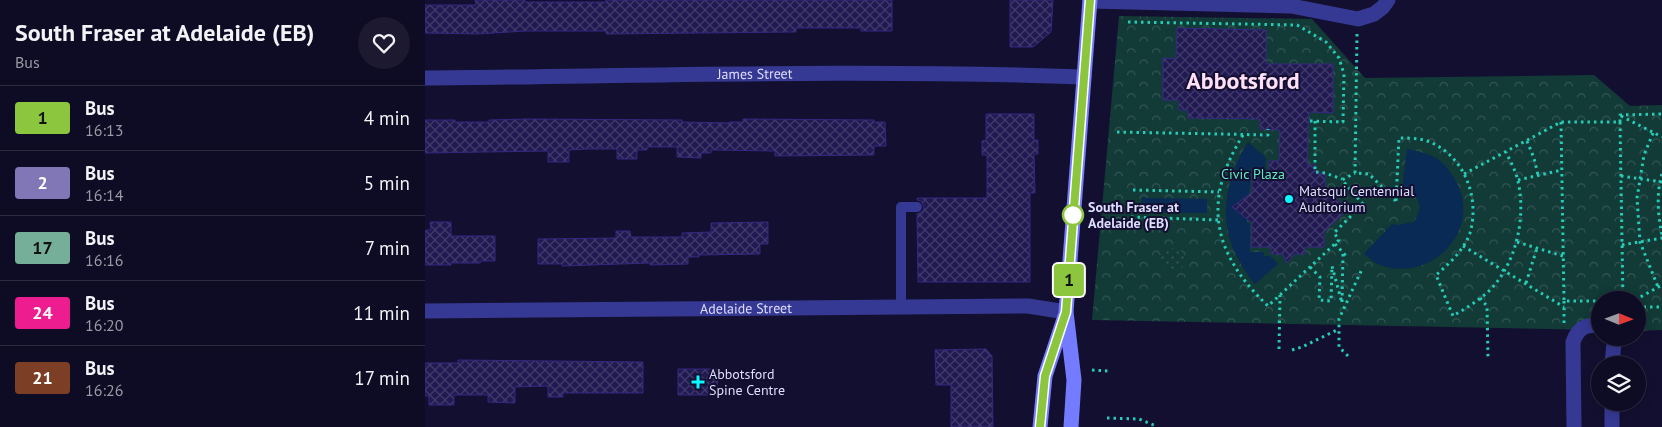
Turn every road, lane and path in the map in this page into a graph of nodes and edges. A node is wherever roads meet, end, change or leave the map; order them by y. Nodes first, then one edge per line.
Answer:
1 (1387, 0) edge
2 (1090, 1) edge
3 (1358, 19) junction
4 (1128, 22) dead end
5 (1084, 77) junction
6 (425, 78) edge
7 (1662, 114) edge
8 (1620, 115) junction
9 (1309, 121) dead end
10 (1315, 121) junction
11 (1561, 122) junction
12 (1620, 122) junction
13 (1268, 129) dead end
14 (1117, 132) dead end
15 (1653, 133) junction
16 (1243, 135) junction
17 (1662, 137) edge
18 (1527, 141) junction
19 (1506, 152) junction
20 (1561, 170) junction
21 (1355, 173) junction
22 (1464, 174) junction
23 (1662, 174) edge
24 (1538, 175) junction
25 (1621, 176) junction
26 (1640, 178) junction
27 (1342, 180) junction
28 (1518, 180) junction
29 (1661, 182) edge
30 (1133, 190) dead end
31 (1219, 192) junction
32 (917, 207) dead end
33 (1131, 218) dead end
34 (1218, 220) junction
35 (1662, 236) edge
36 (1517, 242) junction
37 (1640, 242) junction
38 (1335, 244) junction
39 (1622, 245) junction
40 (1463, 246) junction
41 (1537, 248) junction
42 (1343, 253) junction
43 (1563, 256) junction
44 (1348, 258) dead end
45 (1310, 267) junction
46 (1362, 270) dead end
47 (1504, 271) junction
48 (1526, 283) junction
49 (1662, 285) edge
50 (1658, 287) junction
51 (1623, 291) edge
52 (1646, 294) edge
53 (1280, 295) junction
54 (1480, 298) junction
55 (1591, 301) edge
56 (901, 307) junction
57 (1564, 307) dead end
58 (1646, 307) edge
59 (1662, 307) edge
60 (425, 311) edge
61 (1066, 312) junction
62 (1591, 325) edge
63 (1339, 329) junction
64 (1279, 349) dead end
65 (1292, 350) dead end
66 (1348, 356) dead end
67 (1488, 359) dead end
68 (1092, 370) dead end
69 (1109, 371) dead end
70 (1612, 411) edge
71 (1107, 418) dead end
72 (1156, 426) edge
73 (1040, 427) edge
74 (1071, 427) edge
75 (1574, 427) edge
76 (1612, 427) edge

1 - 3 street
2 - 3 street
2 - 5 main road
3 - 21 path
4 - 10 path
5 - 6 street, James Street
5 - 61 main road
7 - 8 path
8 - 12 path
8 - 15 path
9 - 10 path
10 - 27 path
11 - 12 path
11 - 18 path
11 - 20 path
12 - 25 path
13 - 16 path
14 - 16 path
15 - 17 path
15 - 26 path
16 - 31 path
18 - 19 path
18 - 24 path
19 - 22 path
19 - 28 path
20 - 24 path
20 - 43 path
21 - 22 path
21 - 27 path
22 - 40 path
23 - 29 path
24 - 28 path
25 - 26 path
25 - 39 path
26 - 29 path
26 - 37 path
27 - 38 path
28 - 36 path
29 - 35 path
30 - 31 path
31 - 34 path
32 - 56 lane
33 - 34 path
34 - 53 path
35 - 37 path
36 - 41 path
36 - 47 path
37 - 39 path
37 - 50 path
38 - 42 path
38 - 45 path
39 - 51 path
40 - 47 path
40 - 54 path
41 - 43 path
41 - 48 path
42 - 44 path
42 - 45 path
43 - 55 path
45 - 53 path
46 - 63 path
47 - 48 path
47 - 54 path
48 - 57 path
49 - 50 path
50 - 52 path
53 - 64 path
54 - 67 path
56 - 60 street, Adelaide Street
56 - 61 street, Adelaide Street
58 - 59 path
61 - 73 main road
61 - 74 main road
62 - 75 street
63 - 65 path
63 - 66 path
68 - 69 path
70 - 76 street
71 - 72 path

